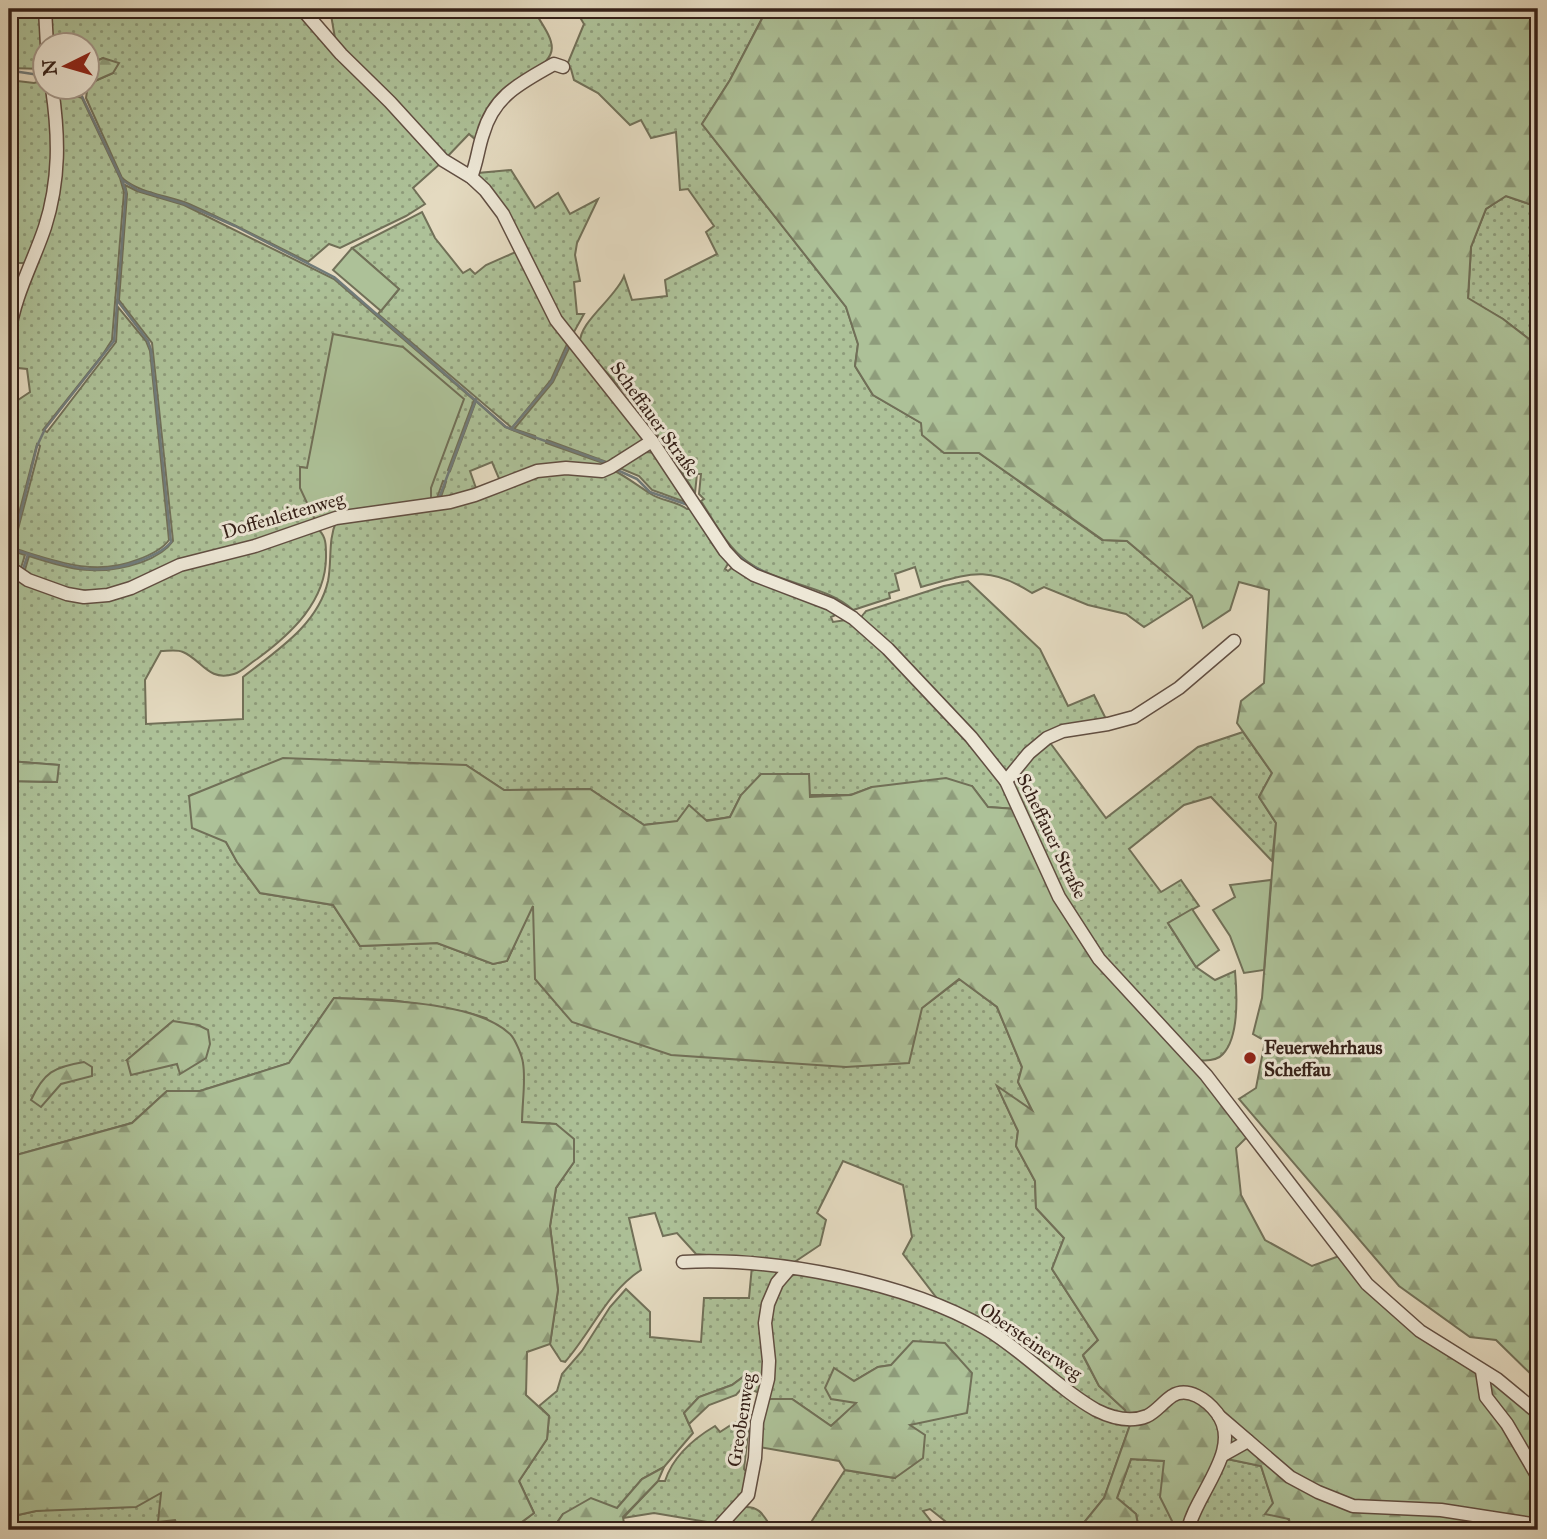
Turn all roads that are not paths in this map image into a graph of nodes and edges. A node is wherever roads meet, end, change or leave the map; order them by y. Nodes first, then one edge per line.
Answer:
1 (45, 9) edge
2 (302, 9) edge
3 (46, 32) edge
4 (563, 67) dead end
5 (54, 102) edge
6 (471, 177) junction
7 (9, 335) edge
8 (652, 442) junction
9 (9, 567) edge
10 (1234, 641) dead end
11 (1006, 781) junction
12 (683, 1262) dead end
13 (789, 1269) junction
14 (1482, 1371) junction
15 (1538, 1413) edge
16 (1219, 1416) junction
17 (1248, 1441) junction
18 (1223, 1455) junction
19 (1538, 1477) edge
20 (1538, 1525) edge
21 (716, 1530) edge
22 (1188, 1530) edge

1 - 3 street
2 - 6 street, Scheffauer Straße
4 - 6 street
5 - 7 street
6 - 8 street, Scheffauer Straße
8 - 9 street, Doffenleitenweg
8 - 11 street, Scheffauer Straße
10 - 11 street
11 - 14 street, Scheffauer Straße
12 - 13 street, Obersteinerweg
13 - 16 street, Obersteinerweg
13 - 21 street, Greobenweg
14 - 15 street, Scheffauer Straße
14 - 19 street
16 - 17 street
16 - 18 street
17 - 18 street
17 - 20 street
18 - 22 street

